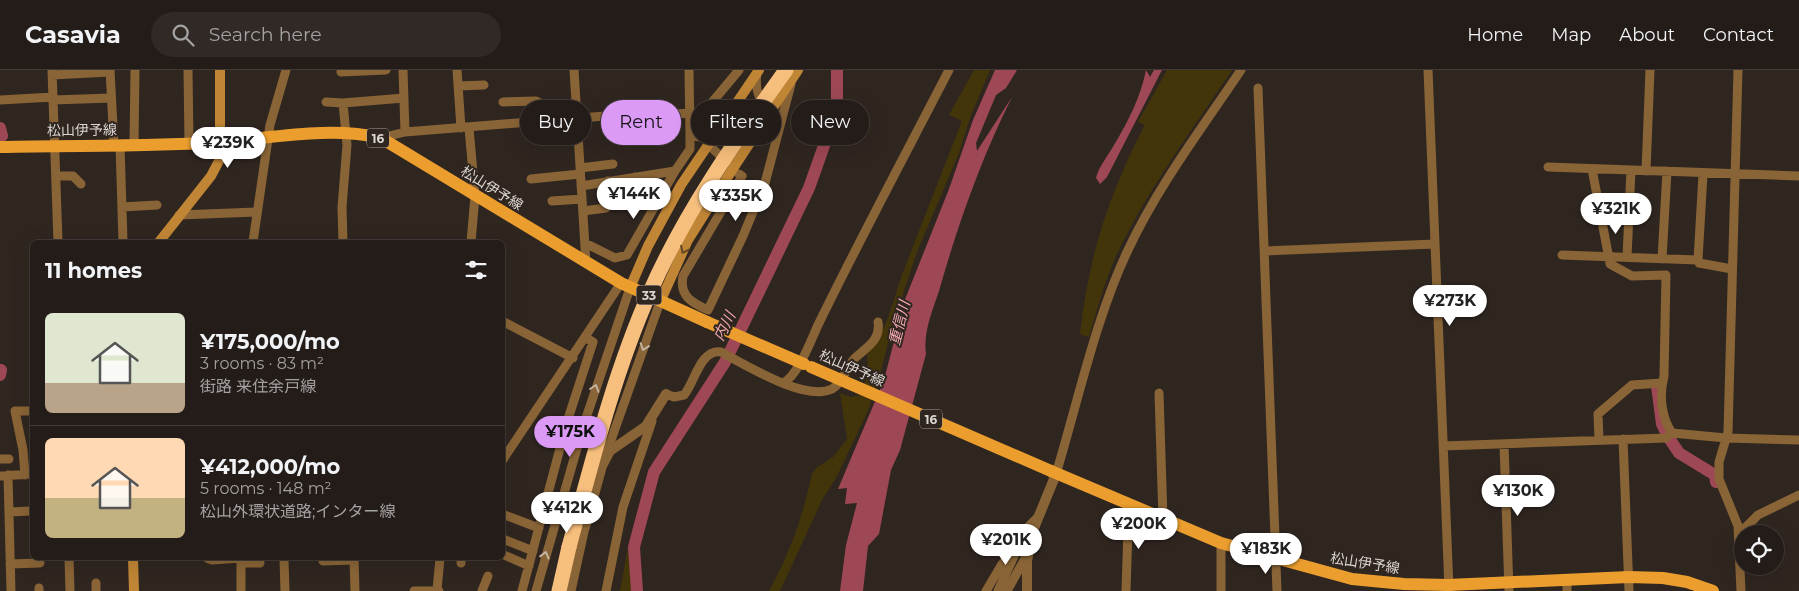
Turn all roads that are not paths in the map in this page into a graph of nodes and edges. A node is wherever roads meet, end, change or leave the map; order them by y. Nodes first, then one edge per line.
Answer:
1 (134, 70) edge
2 (188, 70) edge
3 (220, 70) edge
4 (286, 70) edge
5 (386, 70) edge
6 (403, 70) edge
7 (457, 70) edge
8 (574, 70) edge
9 (689, 70) edge
10 (739, 70) edge
11 (949, 70) edge
12 (1241, 70) edge
13 (1428, 70) edge
14 (1650, 70) edge
15 (1738, 70) edge
16 (110, 71) edge
17 (341, 72) dead end
18 (758, 72) edge
19 (793, 72) edge
20 (52, 73) edge
21 (484, 85) dead end
22 (458, 86) junction
23 (1258, 88) dead end
24 (111, 98) junction
25 (404, 98) junction
26 (53, 99) junction
27 (0, 100) edge
28 (575, 100) edge
29 (761, 100) edge
30 (777, 100) edge
31 (520, 101) edge
32 (326, 102) dead end
33 (503, 102) dead end
34 (343, 103) junction
35 (690, 115) junction
36 (591, 118) edge
37 (520, 124) edge
38 (781, 125) edge
39 (465, 128) junction
40 (405, 132) junction
41 (345, 134) junction
42 (690, 136) joint
43 (268, 137) junction
44 (381, 138) junction
45 (221, 142) junction
46 (189, 143) junction
47 (134, 144) junction
48 (117, 145) junction
49 (578, 145) edge
50 (749, 145) edge
51 (776, 145) edge
52 (54, 146) junction
53 (0, 147) edge
54 (714, 149) dead end
55 (613, 164) dead end
56 (729, 164) dead end
57 (1548, 167) dead end
58 (1592, 169) junction
59 (1631, 170) junction
60 (580, 171) junction
61 (675, 171) junction
62 (1646, 171) junction
63 (1667, 171) junction
64 (1735, 173) junction
65 (740, 174) dead end
66 (1703, 174) junction
67 (56, 176) junction
68 (1799, 176) edge
69 (635, 177) junction
70 (531, 179) dead end
71 (608, 181) junction
72 (81, 184) dead end
73 (581, 186) junction
74 (637, 188) dead end
75 (610, 192) dead end
76 (475, 196) junction
77 (582, 199) junction
78 (552, 201) dead end
79 (157, 205) dead end
80 (122, 206) junction
81 (606, 208) dead end
82 (583, 211) junction
83 (256, 212) junction
84 (179, 215) junction
85 (58, 240) edge
86 (123, 240) edge
87 (160, 240) edge
88 (253, 240) edge
89 (343, 240) edge
90 (471, 240) edge
91 (585, 243) junction
92 (1435, 244) junction
93 (1265, 251) junction
94 (1562, 255) dead end
95 (1608, 257) junction
96 (1627, 257) junction
97 (1662, 259) junction
98 (1698, 260) junction
99 (586, 263) junction
100 (1732, 269) junction
101 (626, 286) junction
102 (660, 302) junction
103 (878, 322) dead end
104 (505, 323) edge
105 (586, 338) junction
106 (573, 358) junction
107 (783, 383) junction
108 (1662, 383) junction
109 (1159, 393) dead end
110 (666, 394) joint
111 (30, 411) edge
112 (656, 412) junction
113 (1672, 433) junction
114 (1726, 438) junction
115 (1623, 439) junction
116 (1599, 440) junction
117 (1799, 440) edge
118 (1504, 444) junction
119 (1443, 446) junction
120 (505, 457) edge
121 (602, 466) junction
122 (1054, 472) junction
123 (29, 474) edge
124 (4, 475) edge
125 (1799, 494) edge
126 (1133, 507) junction
127 (30, 511) edge
128 (9, 512) junction
129 (543, 514) junction
130 (505, 515) edge
131 (1038, 517) junction
132 (555, 518) junction
133 (1163, 519) junction
134 (4, 522) edge
135 (1738, 525) edge
136 (1748, 525) edge
137 (585, 527) junction
138 (539, 528) junction
139 (9, 538) junction
140 (20, 538) dead end
141 (505, 538) edge
142 (1221, 543) junction
143 (1019, 546) junction
144 (533, 551) junction
145 (1028, 553) junction
146 (505, 555) edge
147 (0, 556) edge
148 (10, 560) junction
149 (69, 560) edge
150 (133, 560) edge
151 (241, 560) edge
152 (246, 560) edge
153 (284, 560) edge
154 (338, 560) edge
155 (354, 560) edge
156 (440, 560) edge
157 (1277, 560) junction
158 (323, 561) dead end
159 (40, 563) dead end
160 (260, 563) dead end
161 (529, 566) junction
162 (1741, 575) edge
163 (488, 576) dead end
164 (1629, 577) junction
165 (0, 580) edge
166 (11, 580) junction
167 (1567, 585) edge
168 (1509, 587) edge
169 (1407, 588) edge
170 (1449, 588) edge
171 (11, 591) edge
172 (70, 591) edge
173 (134, 591) edge
174 (241, 591) edge
175 (285, 591) edge
176 (355, 591) edge
177 (414, 591) edge
178 (433, 591) edge
179 (482, 591) edge
180 (522, 591) edge
181 (536, 591) edge
182 (559, 591) edge
183 (571, 591) edge
184 (606, 591) edge
185 (986, 591) edge
186 (998, 591) edge
187 (1007, 591) edge
188 (1026, 591) edge
189 (1126, 591) edge
190 (1221, 591) edge
191 (1277, 591) edge
192 (1629, 591) edge
193 (1713, 591) edge
194 (1741, 591) edge

1 - 47 street
2 - 46 street
3 - 45 main road
4 - 43 street
5 - 17 street
6 - 25 street
7 - 22 street
8 - 28 street
9 - 35 street
10 - 35 street
11 - 107 street
12 - 122 street
13 - 92 street
14 - 62 street
15 - 64 street
16 - 20 street
16 - 24 street
18 - 29 street
18 - 101 main road
19 - 30 main road
19 - 38 street
19 - 182 highway, 33, bridge
20 - 26 street
21 - 22 street
22 - 39 street
23 - 93 street
24 - 26 street
24 - 48 street
25 - 34 street
25 - 40 street
26 - 27 street
26 - 52 street
31 - 33 street
32 - 34 street
34 - 41 street
35 - 36 street
35 - 42 street
37 - 39 street
39 - 40 street
39 - 76 street
40 - 44 street
41 - 43 main road, 松山伊予線 / 16
41 - 44 main road, 松山伊予線 / 16
41 - 89 street
42 - 61 street
43 - 45 main road, 松山伊予線 / 16
43 - 83 street
44 - 76 main road, 松山伊予線 / 16
45 - 46 main road, 松山伊予線 / 16
45 - 84 main road
46 - 47 main road, 松山伊予線 / 16
47 - 48 main road, 松山伊予線 / 16
48 - 52 main road, 松山伊予線 / 16
48 - 80 street
49 - 60 street
50 -> 102 main road
51 - 65 street
52 - 53 main road, 松山伊予線 / 16
52 - 67 street
54 - 56 street
55 - 60 street
57 - 58 street
58 - 59 street
58 - 95 street
59 - 62 street
59 - 96 street
60 - 70 street
60 - 73 street
61 - 69 street
61 - 91 street
62 - 63 street
63 - 66 street
63 - 97 street
64 - 66 street
64 - 68 street
64 - 100 street
66 - 98 street
67 - 72 street
67 - 85 street
69 - 71 street
69 - 74 street
71 - 73 street
71 - 75 street
73 - 77 street
76 - 90 street
76 - 99 main road, 松山伊予線 / 16
77 - 78 street
77 - 82 street
79 - 80 street
80 - 86 street
81 - 82 street
82 - 91 street
83 - 84 street
83 - 88 street
84 - 87 main road
91 - 99 street
92 - 93 street
92 - 119 street
93 - 157 street
94 - 95 street
95 - 96 street
95 - 108 street
96 - 97 street
97 - 98 street
98 - 100 street
99 - 101 main road, 松山伊予線 / 16
100 - 114 street
101 - 102 main road, 松山伊予線 / 16
101 - 105 street
132 -> 101 street
102 -> 121 street
102 - 122 main road, 松山伊予線 / 16, bridge
103 - 107 street
104 - 106 street
105 - 106 street
105 - 129 street
106 - 120 street
107 - 110 street
108 - 113 street
108 - 116 street
109 - 133 street
110 - 112 street
111 - 123 street
112 - 121 street
112 - 184 street
113 - 114 street
113 - 115 street
114 - 117 street
114 - 135 street
115 - 116 street
115 - 164 street
116 - 118 street
118 - 119 street
118 - 168 street
119 - 170 street
121 - 137 street
122 - 126 main road, 松山伊予線 / 16
122 - 131 street
123 - 124 street
124 - 128 street
125 - 136 street
126 - 133 main road, 松山伊予線 / 16
126 - 189 street
127 - 128 street
128 - 134 street
129 - 132 street
129 - 138 street
130 - 138 street
131 - 143 street
131 - 145 street
132 - 137 street
181 -> 132 street
133 - 142 main road, 松山伊予線 / 16
134 - 139 street
137 - 183 street
138 - 144 street
139 - 140 street
139 - 148 street
141 - 144 street
142 - 157 main road, 松山伊予線 / 16
142 - 190 street
143 - 185 street
143 - 186 street
144 - 161 street
145 - 187 street
145 - 188 street
146 - 161 street
147 - 148 street
148 - 159 street
148 - 166 street
149 - 172 street
150 - 173 main road
151 - 174 street
152 - 160 street
153 - 175 street
154 - 158 street
155 - 176 street
156 - 178 street
157 - 169 main road, 松山伊予線 / 16
157 - 191 street
161 - 180 street
162 - 194 street
163 - 179 street
164 - 167 main road, 松山伊予線 / 16
164 - 192 street
164 - 193 main road, 松山伊予線 / 16
165 - 166 street
166 - 171 street
167 - 168 main road, 松山伊予線 / 16
168 - 170 main road, 松山伊予線 / 16
169 - 170 main road, 松山伊予線 / 16
177 - 178 street

